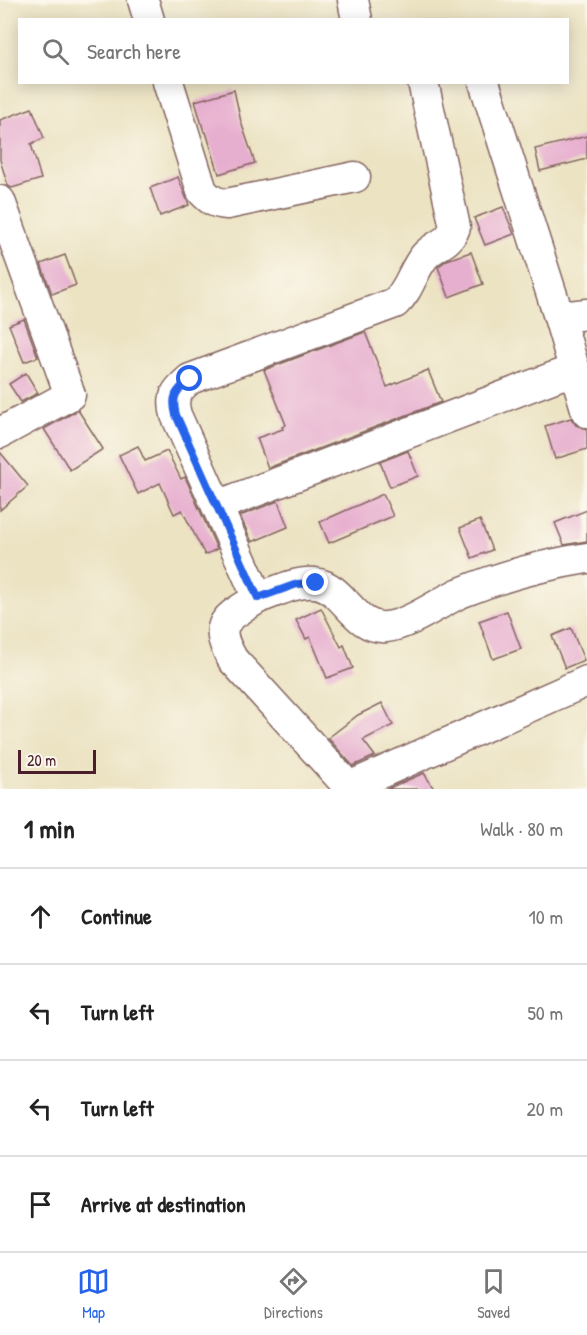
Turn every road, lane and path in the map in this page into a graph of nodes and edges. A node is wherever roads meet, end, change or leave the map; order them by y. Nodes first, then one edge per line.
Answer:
1 (143, 0) edge
2 (353, 0) edge
3 (148, 18) edge
4 (357, 18) edge
5 (169, 84) edge
6 (423, 84) edge
7 (485, 84) edge
8 (355, 177) dead end
9 (0, 201) edge
10 (573, 315) edge
11 (575, 369) junction
12 (587, 412) edge
13 (0, 434) edge
14 (217, 507) junction
15 (587, 558) edge
16 (258, 598) junction
17 (587, 681) edge
18 (348, 788) edge

1 - 3 street
2 - 4 street
5 - 8 street
6 - 14 street
7 - 10 street
9 - 13 street
10 - 11 street
11 - 12 street
11 - 14 street
14 - 16 street
15 - 16 street
16 - 18 street
17 - 18 street

